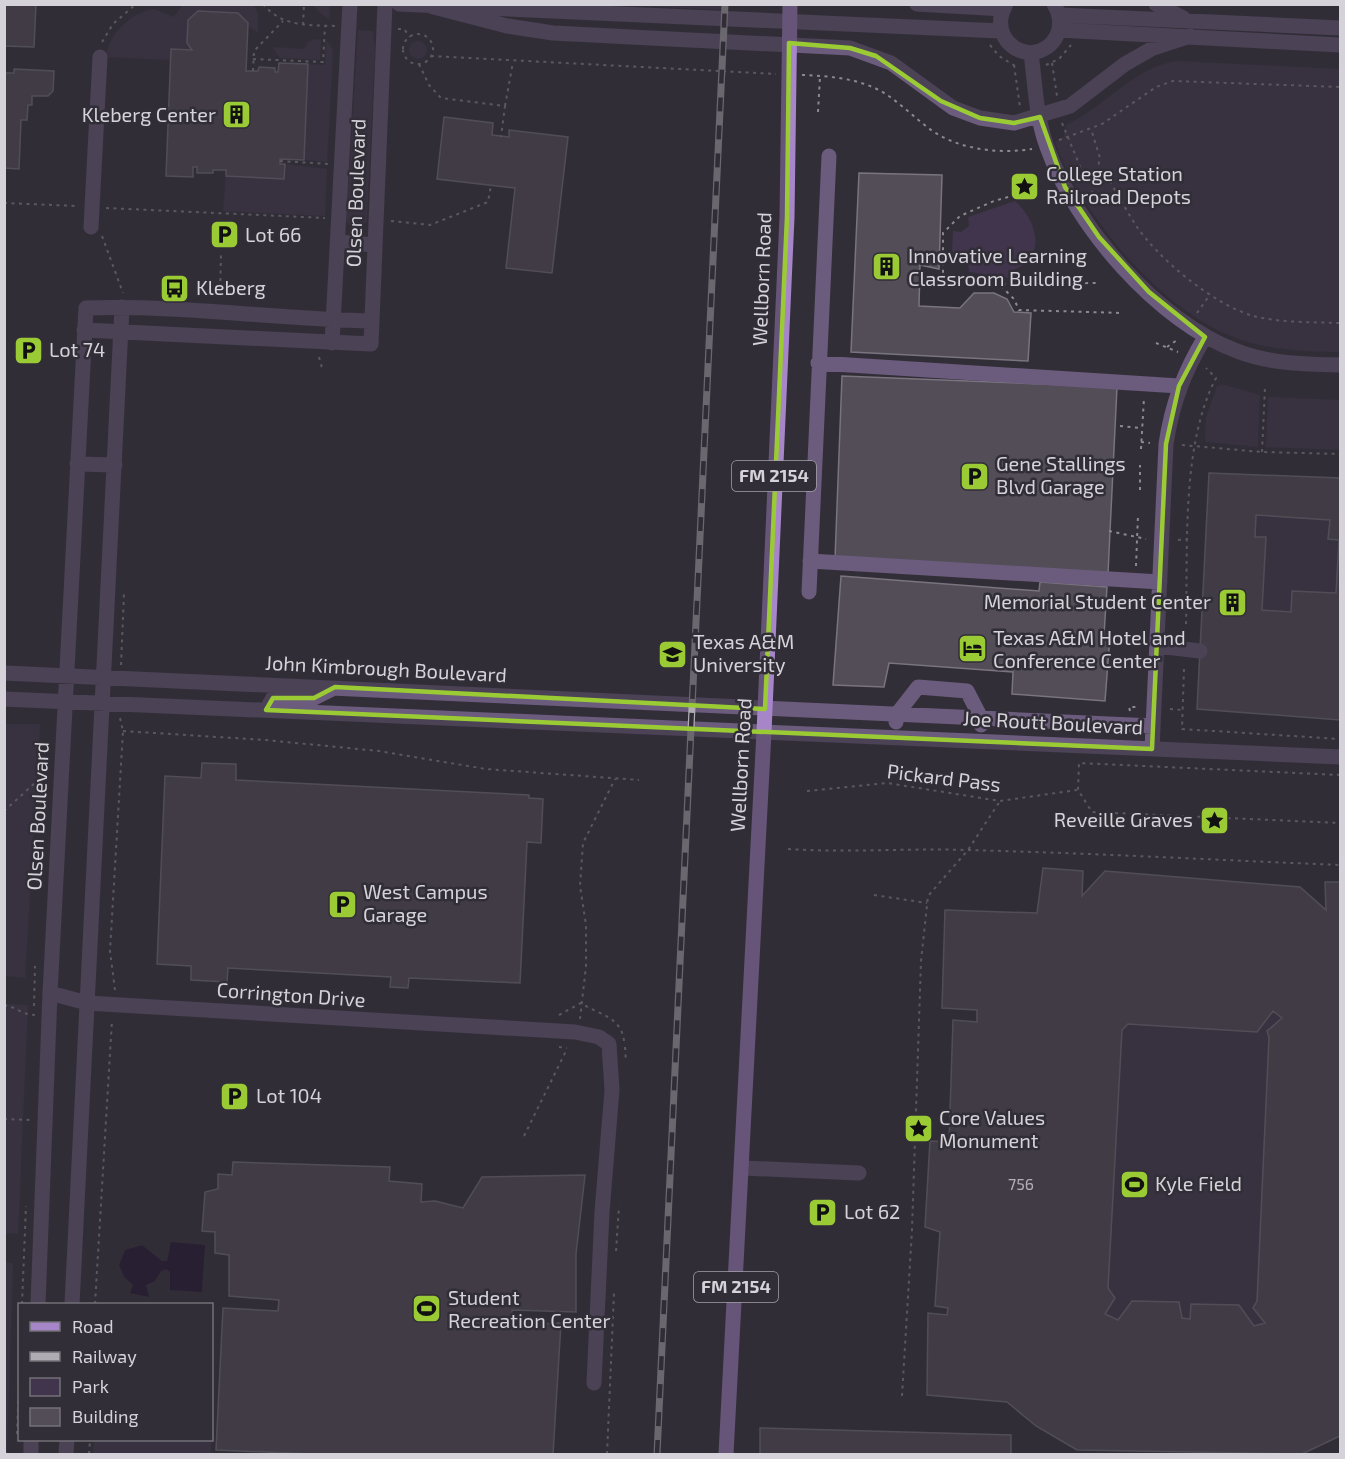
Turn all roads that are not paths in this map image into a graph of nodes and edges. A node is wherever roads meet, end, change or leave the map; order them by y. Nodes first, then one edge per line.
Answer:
1 (350, 4) edge
2 (385, 4) edge
3 (399, 4) edge
4 (790, 4) edge
5 (917, 4) edge
6 (1156, 4) edge
7 (430, 6) junction
8 (1005, 7) edge
9 (1057, 10) edge
10 (790, 21) junction
11 (1341, 28) edge
12 (1191, 29) junction
13 (1059, 30) junction
14 (1001, 31) junction
15 (1341, 45) edge
16 (1031, 53) junction
17 (100, 57) road end
18 (1040, 117) junction
19 (829, 156) dead end
20 (91, 227) road end
21 (339, 242) junction
22 (374, 245) junction
23 (122, 300) junction
24 (333, 320) junction
25 (372, 321) junction
26 (84, 330) junction
27 (121, 331) junction
28 (1205, 337) junction
29 (332, 343) junction
30 (818, 363) junction
31 (1341, 365) edge
32 (1179, 386) junction
33 (77, 464) junction
34 (116, 465) junction
35 (810, 561) junction
36 (1160, 582) junction
37 (809, 592) dead end
38 (1157, 646) junction
39 (1200, 651) dead end
40 (4, 673) edge
41 (67, 675) junction
42 (104, 676) junction
43 (335, 687) junction
44 (383, 689) junction
45 (4, 699) edge
46 (65, 702) junction
47 (104, 702) junction
48 (765, 709) junction
49 (266, 711) junction
50 (897, 714) junction
51 (381, 715) junction
52 (981, 718) junction
53 (1153, 726) junction
54 (764, 732) junction
55 (895, 737) junction
56 (981, 741) junction
57 (1152, 749) junction
58 (1341, 757) edge
59 (50, 993) junction
60 (87, 1003) junction
61 (743, 1168) junction
62 (859, 1173) dead end
63 (38, 1303) edge
64 (72, 1303) edge
65 (594, 1383) dead end
66 (726, 1455) edge

1 - 21 street, Olsen Boulevard
2 - 22 street, Olsen Boulevard
3 - 7 street
4 - 10 main road, Wellborn Road / FM 2154
5 - 8 street
6 - 12 street
7 - 10 street
7 - 18 street
8 - 14 street
9 - 12 street
9 - 13 street
10 - 14 street
10 - 48 main road, Wellborn Road / FM 2154
11 - 12 street
12 - 13 street
12 - 15 street
12 - 18 street
13 - 16 street
14 - 16 street
16 - 18 street
17 - 20 street
18 - 28 street
19 - 30 street
21 - 22 street
21 - 24 street, Olsen Boulevard
22 - 25 street, Olsen Boulevard
23 - 24 street, Olsen Boulevard
23 - 26 street, Olsen Boulevard
23 - 27 street
24 - 25 street
24 - 29 street, Olsen Boulevard
25 - 29 street, Olsen Boulevard
26 - 27 street, Olsen Boulevard
26 - 33 street, Olsen Boulevard
27 - 29 street, Olsen Boulevard
27 - 34 street
28 - 31 street
28 - 32 street
30 - 32 street
30 - 35 street
32 - 36 street
33 - 34 street
33 - 41 street, Olsen Boulevard
34 - 42 street
35 - 36 street
35 - 37 street
36 - 38 street
38 - 39 street
38 - 53 street
40 - 41 street, John Kimbrough Boulevard
41 - 42 street, John Kimbrough Boulevard
41 - 46 street, Olsen Boulevard
42 - 43 street, John Kimbrough Boulevard
42 - 47 street
43 - 44 street, John Kimbrough Boulevard
43 - 49 street
44 - 48 street, John Kimbrough Boulevard
44 - 51 street
45 - 46 street
46 - 47 street
46 - 59 street, Olsen Boulevard
47 - 49 street
47 - 60 street
48 - 50 street, Joe Routt Boulevard
48 - 54 main road, Wellborn Road / FM 2154
49 - 51 street
50 - 52 street, Joe Routt Boulevard
50 - 52 street
50 - 55 street
51 - 54 street
52 - 53 street, Joe Routt Boulevard
52 - 56 street
53 - 57 street
54 - 55 street, Joe Routt Boulevard
54 - 61 main road, Wellborn Road / FM 2154
55 - 56 street, Joe Routt Boulevard
56 - 57 street, Joe Routt Boulevard
57 - 58 street, Joe Routt Boulevard
59 - 60 street, Corrington Drive
59 - 63 street, Olsen Boulevard
60 - 64 street
60 - 65 street, Corrington Drive
61 - 62 street
61 - 66 main road, Wellborn Road / FM 2154

